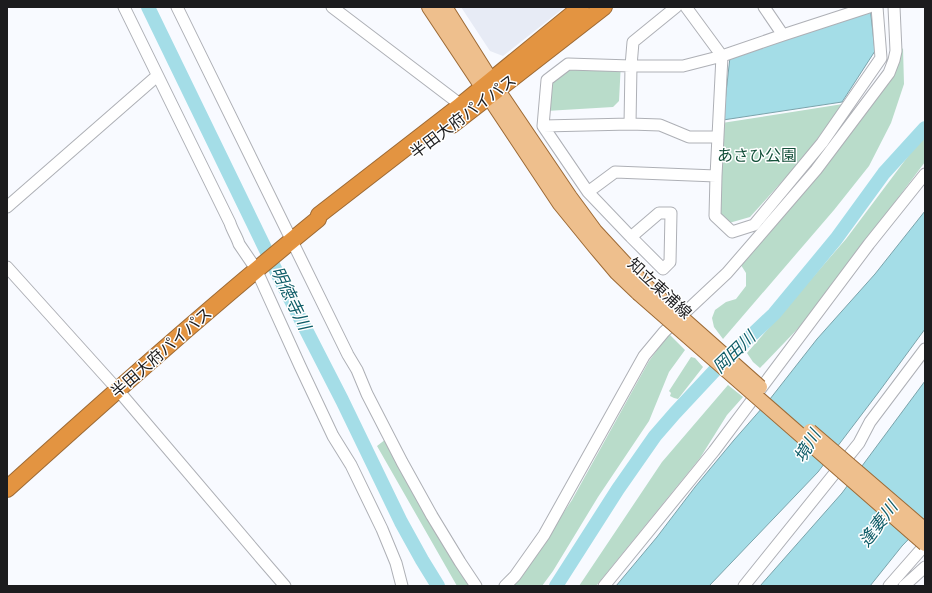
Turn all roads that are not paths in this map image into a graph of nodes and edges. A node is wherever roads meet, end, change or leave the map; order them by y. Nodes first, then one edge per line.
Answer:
1 (124, 7) edge
2 (176, 7) edge
3 (332, 7) edge
4 (429, 7) edge
5 (445, 7) edge
6 (581, 7) edge
7 (604, 7) edge
8 (676, 7) edge
9 (686, 7) edge
10 (765, 7) edge
11 (868, 7) edge
12 (877, 7) edge
13 (894, 7) edge
14 (783, 35) junction
15 (722, 56) junction
16 (631, 66) junction
17 (157, 76) junction
18 (490, 89) junction
19 (461, 105) junction
20 (630, 124) junction
21 (543, 126) junction
22 (718, 137) junction
23 (925, 174) edge
24 (716, 176) junction
25 (588, 192) junction
26 (7, 208) edge
27 (318, 219) junction
28 (631, 237) junction
29 (287, 244) junction
30 (7, 267) edge
31 (259, 267) junction
32 (641, 289) junction
33 (925, 348) edge
34 (118, 389) junction
35 (7, 489) edge
36 (925, 530) edge
37 (925, 545) edge
38 (925, 567) edge
39 (285, 586) edge
40 (402, 586) edge
41 (476, 586) edge
42 (505, 586) edge
43 (604, 586) edge
44 (744, 586) edge
45 (889, 586) edge
46 (904, 586) edge

1 - 17 street
2 - 29 street
3 - 19 street
4 - 18 main road, 知立東浦線
5 - 18 main road, 知立東浦線
6 - 18 highway, 半田大府パイパス
7 - 18 highway, 半田大府パイパス
8 - 16 street
9 - 15 street
10 - 14 street
11 - 14 street
12 - 24 street
13 - 42 street
14 - 15 street
15 - 16 street
15 - 22 street
16 - 20 street
16 - 21 street
17 - 26 street
17 - 31 street
18 - 19 highway, 半田大府パイパス
18 - 27 highway, 半田大府パイパス
18 - 32 main road, 知立東浦線
19 - 27 highway, 半田大府パイパス
20 - 21 street
20 - 22 street
21 - 25 street
22 - 24 street
23 - 43 street
24 - 25 street
25 - 28 street
27 - 29 highway, 半田大府パイパス
28 - 28 street
29 - 31 highway, 半田大府パイパス
29 - 41 street
30 - 34 street
31 - 34 highway, 半田大府パイパス
31 - 40 street
32 - 36 main road, 知立東浦線, bridge
32 - 37 main road, 知立東浦線, bridge
33 - 44 street
34 - 35 highway, 半田大府パイパス
34 - 39 street
37 - 45 street
38 - 46 street

